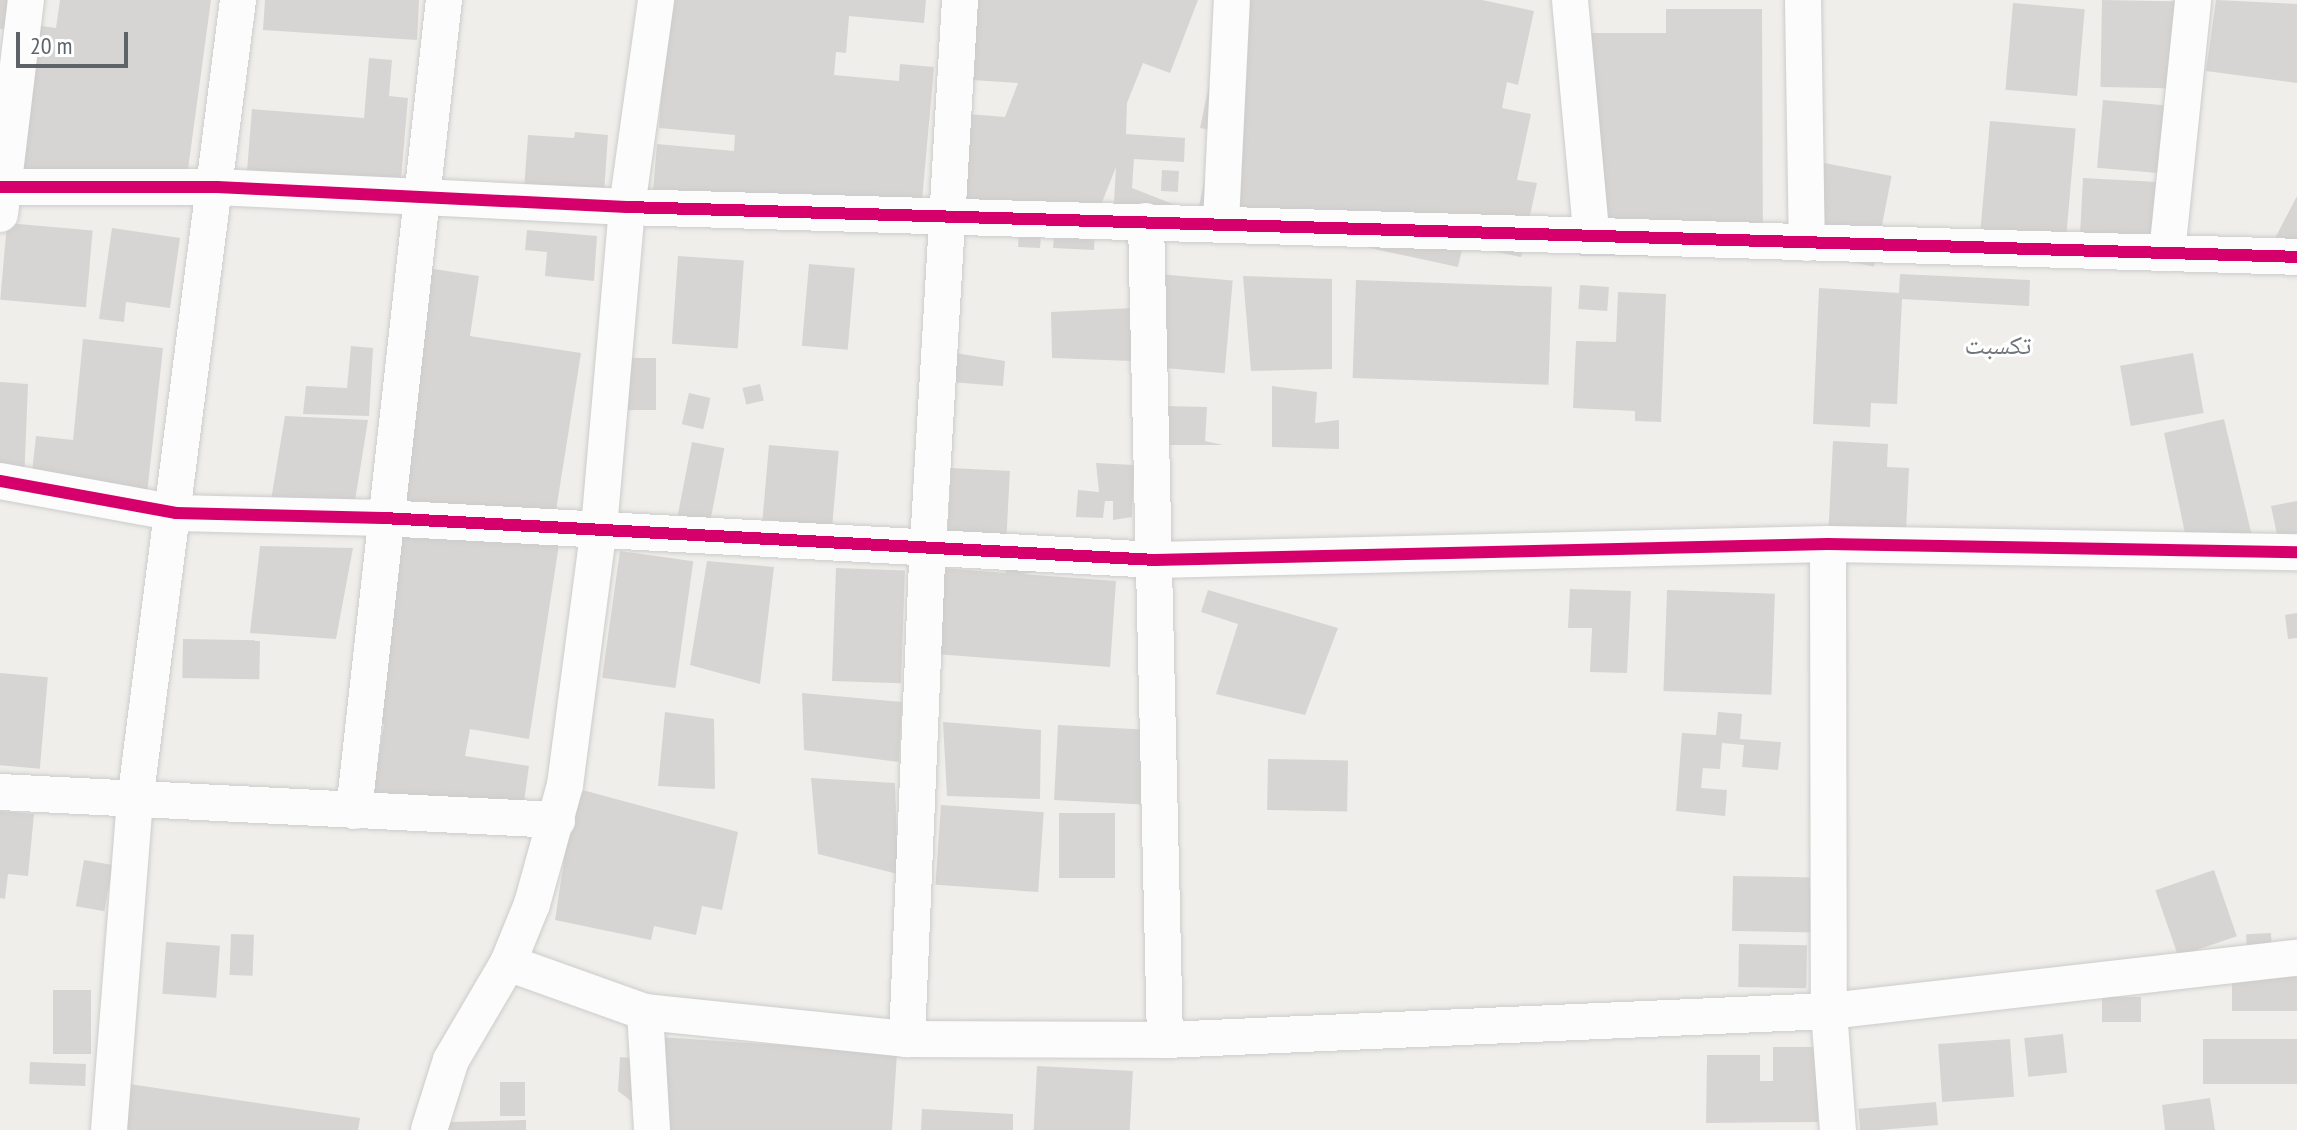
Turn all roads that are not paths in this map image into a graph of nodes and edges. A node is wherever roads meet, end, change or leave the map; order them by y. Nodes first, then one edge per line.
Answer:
1 (26, 0) edge
2 (238, 0) edge
3 (444, 0) edge
4 (656, 0) edge
5 (960, 0) edge
6 (1232, 0) edge
7 (1570, 0) edge
8 (1803, 0) edge
9 (2193, 0) edge
10 (217, 187) junction
11 (1, 196) edge
12 (423, 197) junction
13 (627, 207) junction
14 (950, 215) junction
15 (1146, 221) junction
16 (1221, 222) junction
17 (1591, 232) junction
18 (1807, 243) junction
19 (2167, 253) junction
20 (2297, 257) edge
21 (0, 481) edge
22 (176, 513) junction
23 (383, 518) junction
24 (599, 528) junction
25 (928, 544) junction
26 (1828, 544) junction
27 (2297, 552) edge
28 (1155, 560) junction
29 (0, 792) edge
30 (135, 801) junction
31 (354, 811) junction
32 (557, 820) junction
33 (2297, 958) edge
34 (508, 963) junction
35 (1829, 1011) junction
36 (645, 1012) junction
37 (907, 1039) junction
38 (1165, 1040) junction
39 (109, 1130) edge
40 (429, 1130) edge
41 (652, 1130) edge
42 (1838, 1130) edge

1 - 11 street
2 - 10 street
3 - 12 street
4 - 13 street
5 - 14 street
6 - 16 street
7 - 17 street
8 - 18 street
9 - 19 street
10 - 11 street
10 - 12 street
10 - 22 street
12 - 13 street
12 - 23 street
13 - 14 street
13 - 24 street
14 - 15 street
14 - 25 street
15 - 16 street
15 - 28 street
16 - 17 street
17 - 18 street
18 - 19 street
19 - 20 street
21 - 22 street
22 - 23 street
22 - 30 street
23 - 24 street
23 - 31 street
24 - 25 street
24 - 32 street
25 - 28 street
25 - 37 street
26 - 27 street
26 - 28 street
26 - 35 street
28 - 38 street
29 - 30 street
30 - 31 street
30 - 39 street
31 - 32 street
32 - 34 street
33 - 35 street
34 - 36 street
34 - 40 street
35 - 38 street
35 - 42 street
36 - 37 street
36 - 41 street
37 - 38 street

